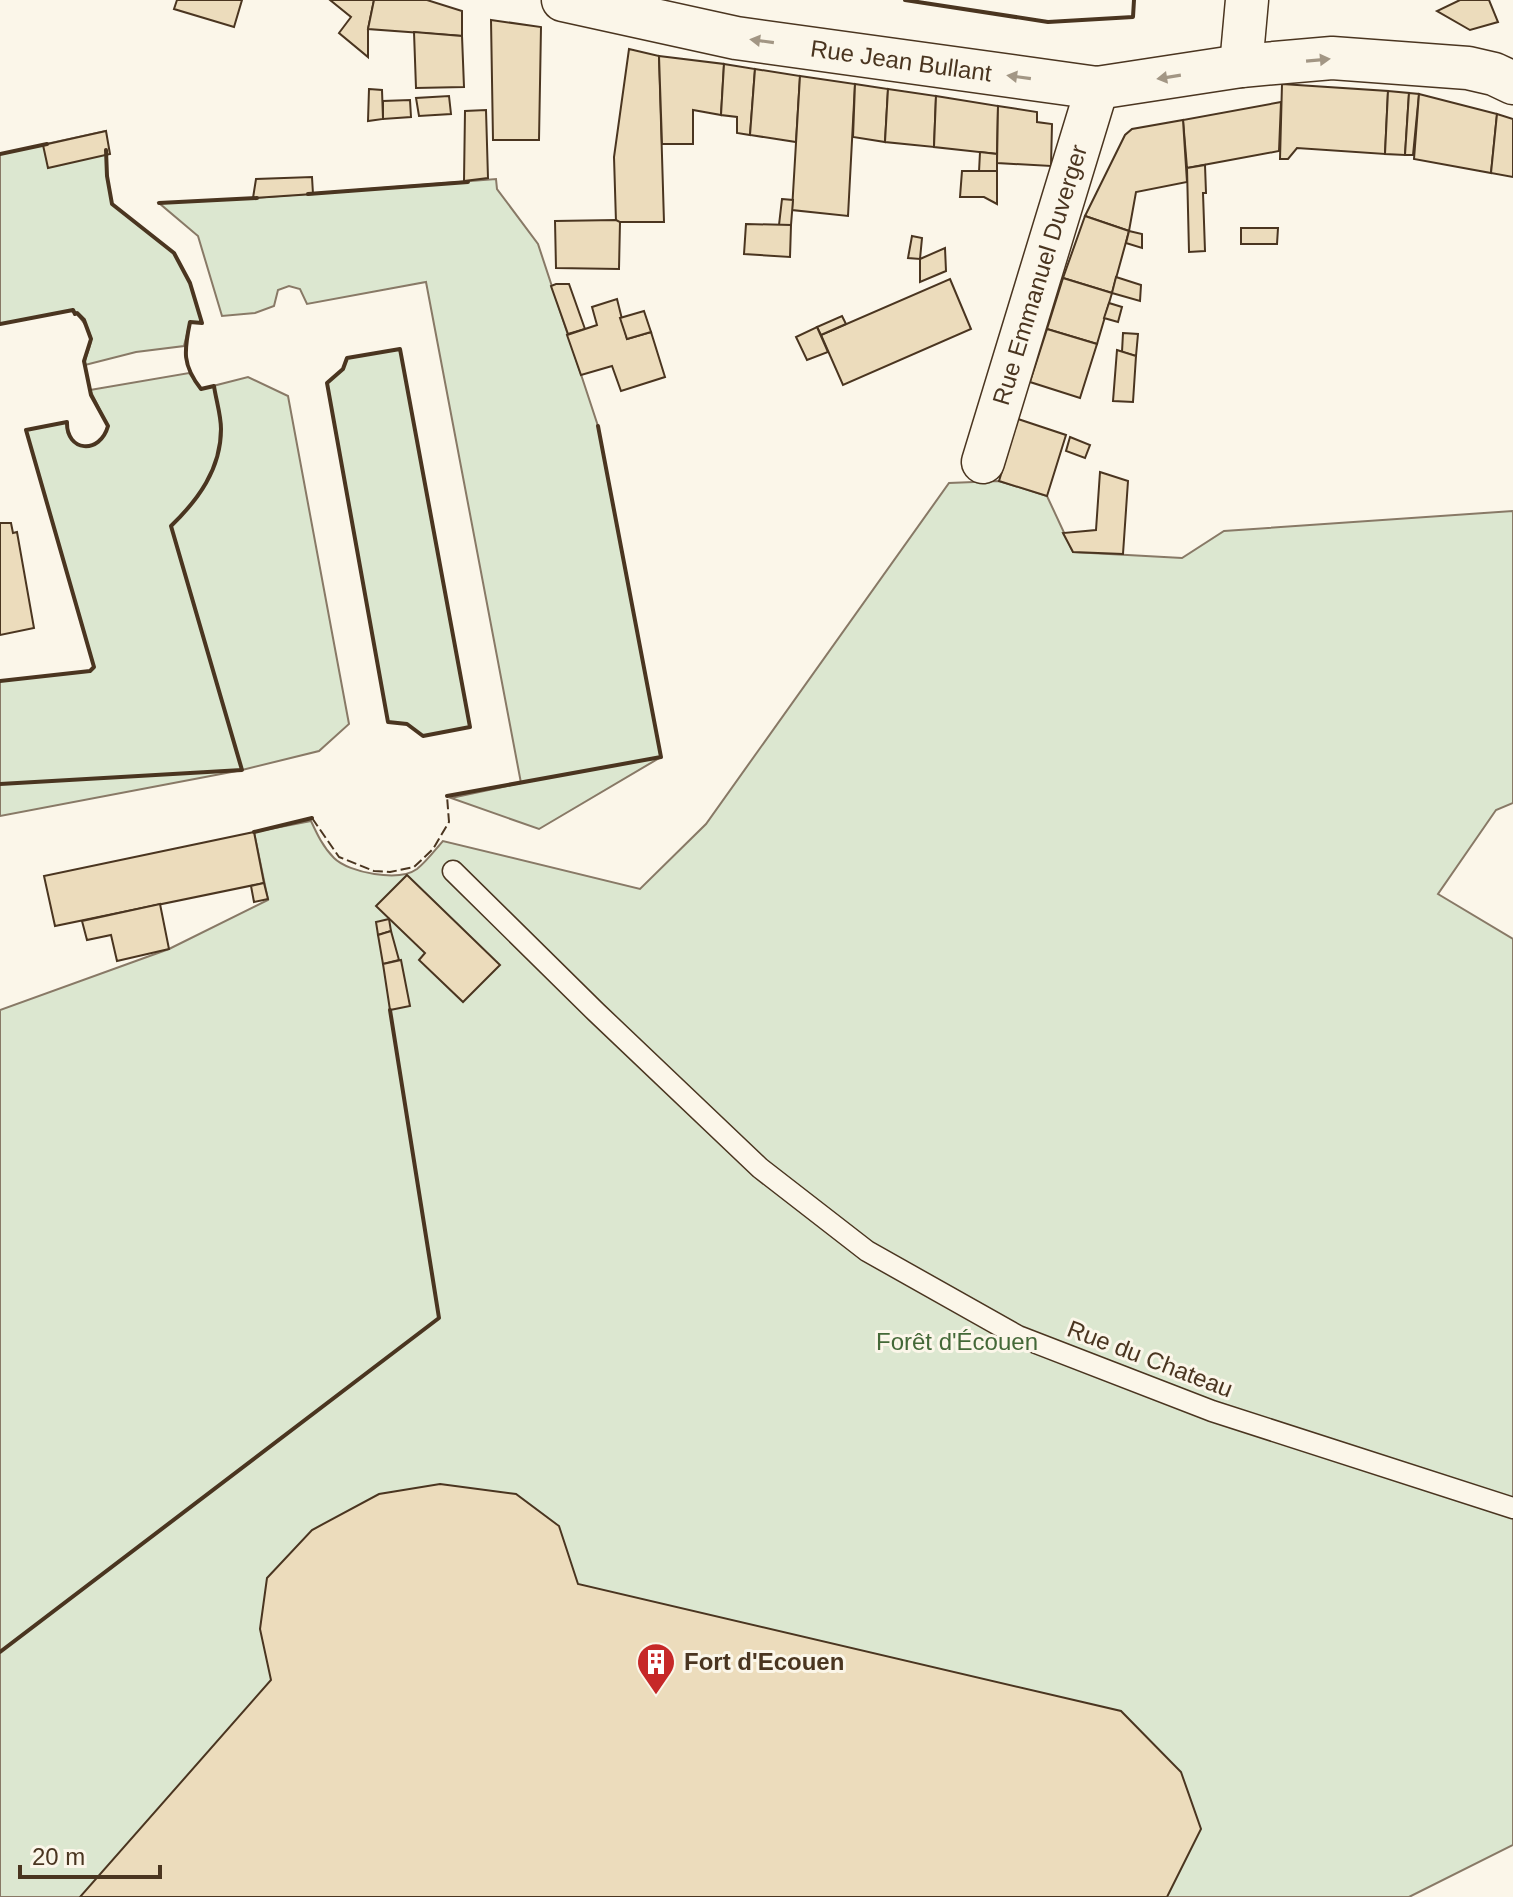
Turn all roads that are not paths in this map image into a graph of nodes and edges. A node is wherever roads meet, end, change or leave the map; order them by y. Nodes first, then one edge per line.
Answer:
1 (563, 0) edge
2 (1247, 0) edge
3 (1241, 66) junction
4 (1513, 83) edge
5 (1097, 88) junction
6 (983, 462) dead end
7 (453, 871) dead end
8 (1513, 1508) edge

5 -> 1 street, Rue Jean Bullant
2 - 3 street
3 -> 4 street, Rue Jean Bullant
3 -> 5 street, Rue Jean Bullant
5 - 6 street, Rue Emmanuel Duverger
7 - 8 lane, Rue du Chateau

